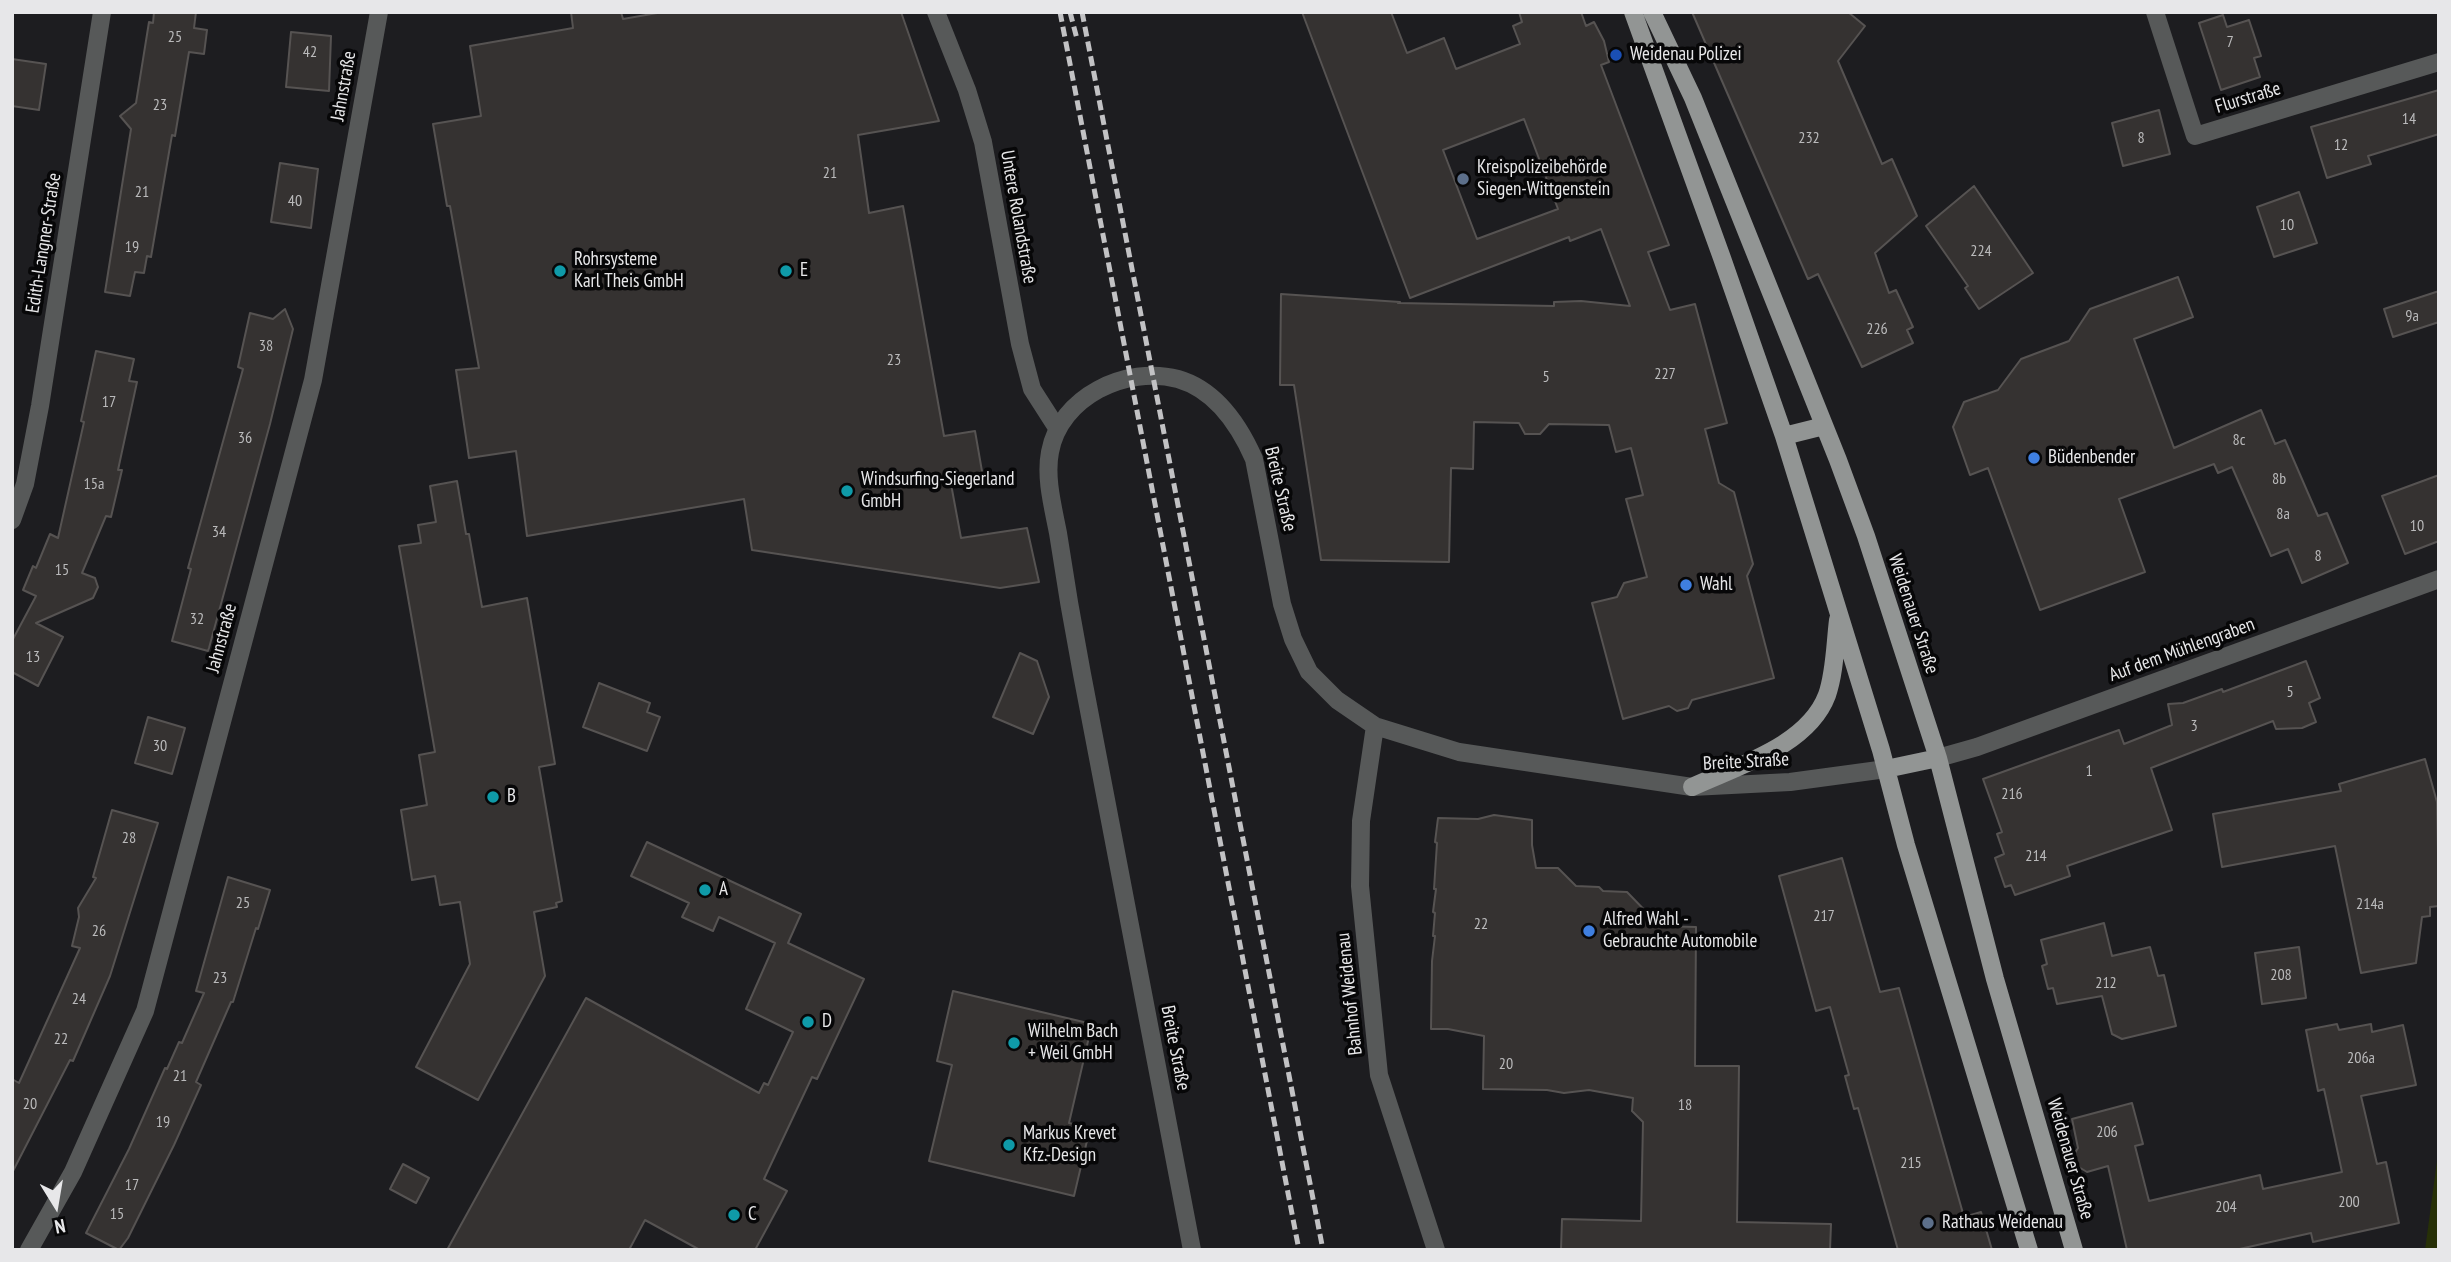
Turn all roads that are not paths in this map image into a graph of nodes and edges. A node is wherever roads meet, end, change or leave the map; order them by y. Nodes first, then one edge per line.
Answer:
1 (102, 12) edge
2 (379, 12) edge
3 (936, 12) edge
4 (1633, 12) edge
5 (1652, 12) edge
6 (2155, 12) edge
7 (2439, 62) edge
8 (1753, 248) junction
9 (1722, 258) junction
10 (1061, 421) junction
11 (1824, 426) junction
12 (1784, 436) junction
13 (12, 520) edge
14 (2439, 579) edge
15 (1838, 613) junction
16 (1376, 726) junction
17 (1938, 758) junction
18 (1886, 769) junction
19 (1692, 786) junction
20 (29, 1250) edge
21 (1192, 1250) edge
22 (1436, 1250) edge
23 (2029, 1250) edge
24 (2074, 1250) edge

1 - 13 street, Edith-Langner-Straße
2 - 20 street, Jahnstraße
3 - 10 street, Untere Rolandstraße
4 - 9 main road
5 - 8 main road, Weidenauer Straße
6 - 7 street, Flurstraße
8 - 9 main road
8 - 11 main road, Weidenauer Straße
9 - 12 main road
10 - 16 street, Breite Straße
10 - 21 street, Breite Straße
11 - 12 main road
11 - 17 main road, Weidenauer Straße
12 - 15 main road
14 - 17 street, Auf dem Mühlengraben
15 - 18 main road
15 - 19 main road
16 - 19 street, Breite Straße
16 - 22 street, Bahnhof Weidenau
17 - 18 main road
17 - 24 main road, Weidenauer Straße
18 - 19 street, Breite Straße
18 - 23 main road

